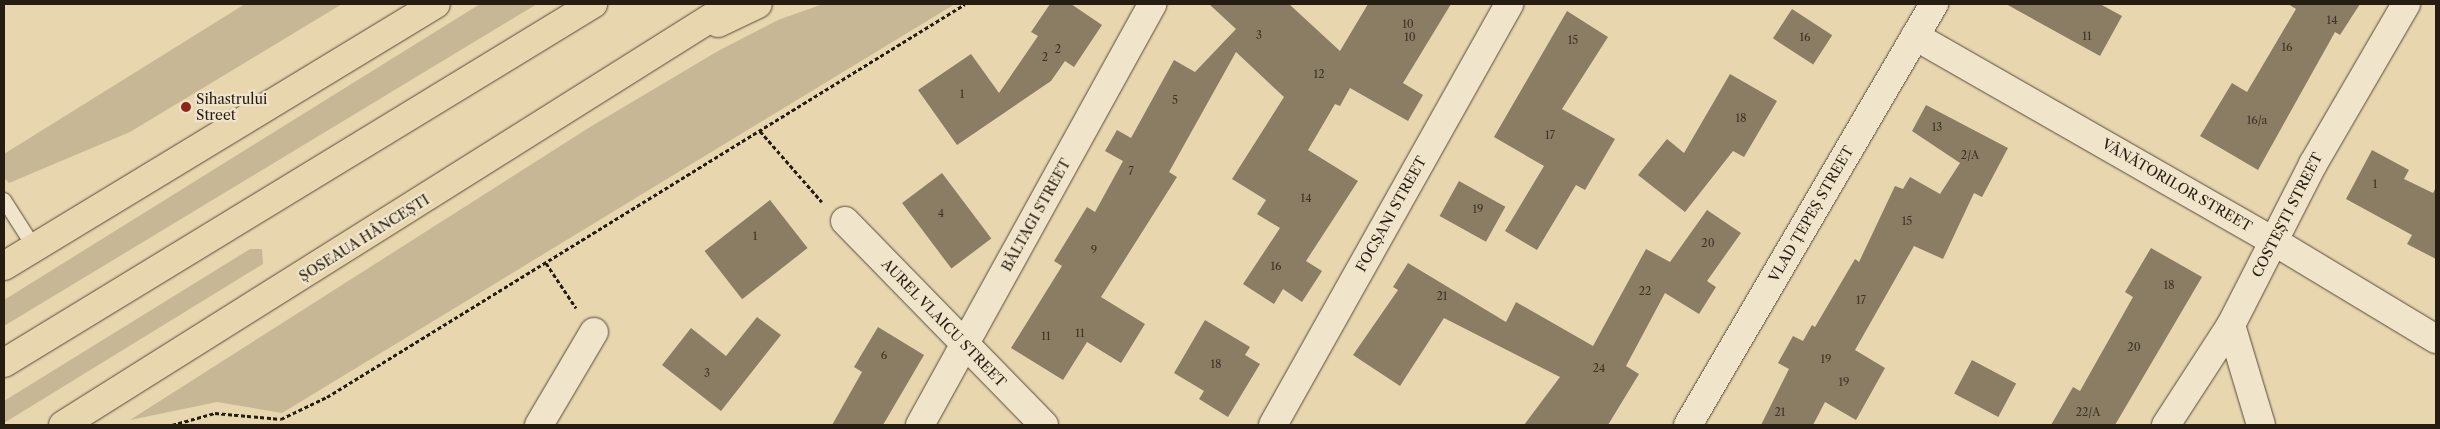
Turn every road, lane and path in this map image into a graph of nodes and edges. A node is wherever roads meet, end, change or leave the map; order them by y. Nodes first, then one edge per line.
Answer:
1 (436, 4) edge
2 (593, 4) edge
3 (733, 4) edge
4 (758, 4) edge
5 (965, 4) edge
6 (1152, 4) edge
7 (1508, 4) edge
8 (1934, 4) edge
9 (2406, 4) edge
10 (1915, 36) junction
11 (664, 48) junction
12 (760, 131) junction
13 (4, 200) edge
14 (846, 221) joint
15 (2275, 242) junction
16 (34, 247) junction
17 (546, 262) junction
18 (4, 266) edge
19 (2231, 325) junction
20 (594, 332) joint
21 (2436, 339) edge
22 (965, 344) junction
23 (4, 363) edge
24 (63, 425) edge
25 (172, 425) edge
26 (539, 425) edge
27 (920, 425) edge
28 (1044, 425) edge
29 (1273, 425) edge
30 (1688, 425) edge
31 (2166, 425) edge
32 (2261, 425) edge

1 - 16 main road
2 - 23 main road
3 - 11 main road, ȘOSEAUA HÂNCEȘTI
4 - 11 main road, ȘOSEAUA HÂNCEȘTI
5 - 12 path
6 - 22 street, BĂLTAGI STREET
7 - 29 street, FOCȘANI STREET
8 - 10 street, VLAD ȚEPEȘ STREET
9 - 15 street, COSTEȘTI STREET
10 - 15 street, VÂNĂTORILOR STREET
10 - 30 street, VLAD ȚEPEȘ STREET
11 - 24 main road, ȘOSEAUA HÂNCEȘTI
12 - 14 path
12 - 17 path
13 - 16 lane
14 - 22 street, AUREL VLAICU STREET
15 - 19 street, COSTEȘTI STREET
15 - 21 street, VÂNĂTORILOR STREET
16 - 18 main road
17 - 20 path
17 - 25 path
19 - 31 street, COSTEȘTI STREET
19 - 32 street
20 - 26 street
22 - 27 street, BĂLTAGI STREET
22 - 28 street, AUREL VLAICU STREET

